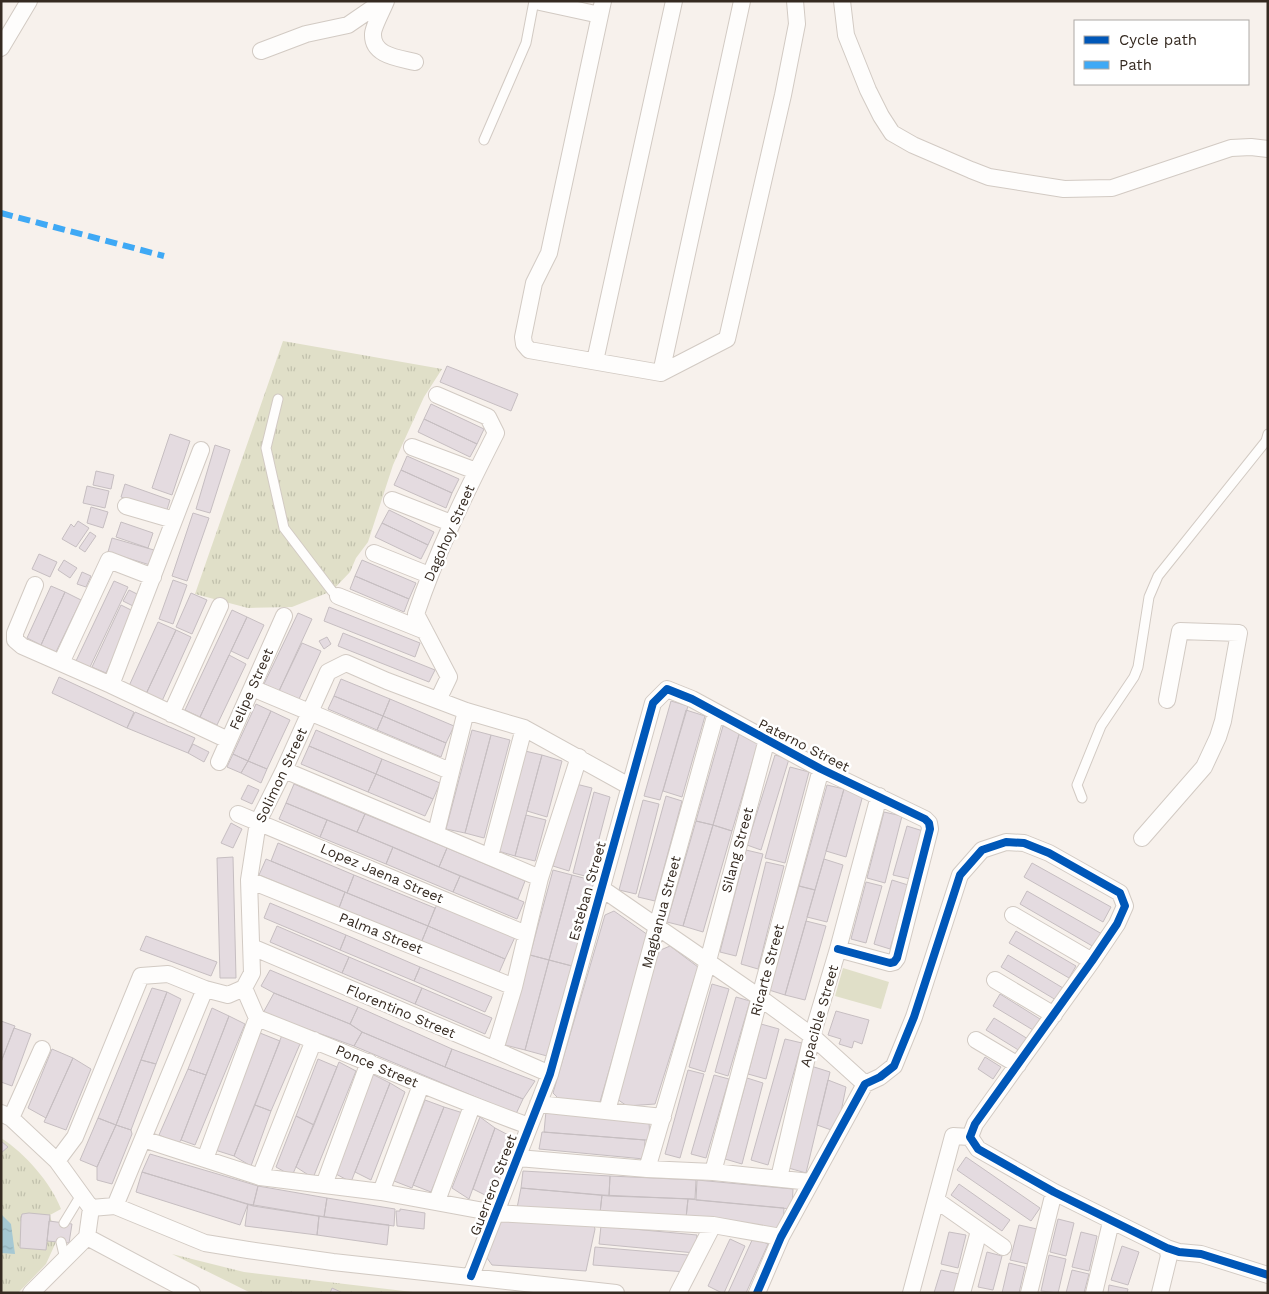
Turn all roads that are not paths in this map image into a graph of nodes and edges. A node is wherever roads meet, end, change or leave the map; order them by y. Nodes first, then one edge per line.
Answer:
1 (29, 1) edge
2 (384, 1) edge
3 (674, 1) edge
4 (742, 1) edge
5 (795, 1) edge
6 (842, 1) edge
7 (537, 2) edge
8 (601, 8) edge
9 (1, 48) edge
10 (261, 51) dead end
11 (415, 62) dead end
12 (484, 140) dead end
13 (1268, 149) edge
14 (595, 361) junction
15 (661, 373) junction
16 (437, 395) dead end
17 (278, 399) dead end
18 (1268, 434) edge
19 (412, 447) dead end
20 (201, 450) dead end
21 (476, 471) junction
22 (392, 500) dead end
23 (126, 506) dead end
24 (174, 520) junction
25 (451, 523) junction
26 (374, 553) dead end
27 (429, 575) junction
28 (153, 577) junction
29 (35, 585) dead end
30 (338, 596) joint
31 (220, 606) dead end
32 (284, 616) dead end
33 (425, 631) junction
34 (61, 663) junction
35 (111, 685) junction
36 (252, 688) junction
37 (667, 689) joint
38 (438, 700) junction
39 (1167, 700) dead end
40 (466, 711) junction
41 (309, 713) junction
42 (716, 713) junction
43 (171, 714) junction
44 (524, 728) junction
45 (228, 740) junction
46 (767, 740) junction
47 (579, 757) junction
48 (219, 762) dead end
49 (821, 769) junction
50 (284, 770) junction
51 (450, 771) junction
52 (629, 786) junction
53 (879, 796) junction
54 (1082, 798) dead end
55 (238, 814) dead end
56 (258, 822) junction
57 (436, 833) junction
58 (1142, 838) dead end
59 (490, 856) junction
60 (540, 878) junction
61 (249, 880) junction
62 (601, 888) junction
63 (1013, 916) dead end
64 (657, 926) junction
65 (526, 934) junction
66 (252, 947) junction
67 (838, 949) junction
68 (1092, 961) junction
69 (708, 962) junction
70 (995, 980) dead end
71 (514, 987) junction
72 (244, 988) junction
73 (205, 989) junction
74 (759, 997) junction
75 (1054, 1015) junction
76 (257, 1018) junction
77 (812, 1036) junction
78 (314, 1040) junction
79 (976, 1040) dead end
80 (42, 1048) dead end
81 (495, 1050) junction
82 (369, 1062) junction
83 (1018, 1065) junction
84 (550, 1074) junction
85 (865, 1084) junction
86 (421, 1085) junction
87 (538, 1104) junction
88 (472, 1106) junction
89 (608, 1112) junction
90 (6, 1115) edge
91 (663, 1117) junction
92 (529, 1126) junction
93 (970, 1137) junction
94 (143, 1140) junction
95 (518, 1158) junction
96 (205, 1159) junction
97 (56, 1160) junction
98 (647, 1169) junction
99 (713, 1172) junction
100 (260, 1177) junction
101 (779, 1178) junction
102 (811, 1182) junction
103 (324, 1185) junction
104 (381, 1192) junction
105 (1054, 1192) junction
106 (81, 1194) junction
107 (936, 1200) junction
108 (436, 1201) junction
109 (115, 1206) junction
110 (91, 1208) junction
111 (496, 1213) junction
112 (1111, 1222) junction
113 (64, 1223) dead end
114 (713, 1225) junction
115 (979, 1231) junction
116 (87, 1237) junction
117 (781, 1237) junction
118 (61, 1242) dead end
119 (1003, 1247) dead end
120 (1167, 1248) junction
121 (65, 1259) junction
122 (470, 1276) junction
123 (1268, 1276) edge
124 (31, 1293) edge
125 (192, 1293) edge
126 (616, 1293) edge
127 (678, 1293) edge
128 (757, 1293) edge
129 (911, 1293) edge
130 (962, 1293) edge
131 (1029, 1293) edge
132 (1094, 1293) edge
133 (1160, 1293) edge

1 - 9 street
2 - 10 street
2 - 11 street
3 - 14 street
4 - 15 street
5 - 15 street
6 - 13 street
7 - 8 street
7 - 12 lane
8 - 14 street
14 - 15 street
16 - 21 street, Dagohoy Street
17 - 30 lane
18 - 54 lane
19 - 21 street
20 - 24 street
21 - 25 street, Dagohoy Street
22 - 25 street
23 - 24 street
24 - 28 street
25 - 27 street, Dagohoy Street
26 - 27 street
27 - 33 street, Dagohoy Street
28 - 34 street
28 - 35 street
29 - 34 street
30 - 33 street
31 - 43 street
32 - 36 street, Felipe Street
33 - 38 street, Dagohoy Street
34 - 35 street
35 - 43 street
36 - 41 street
36 - 45 street, Felipe Street
37 - 42 street, Paterno Street
37 - 52 street, Esteban Street
38 - 40 street, Solimon Street
38 - 41 street, Solimon Street
39 - 58 street
40 - 44 street, Solimon Street
40 - 51 street
41 - 50 street, Solimon Street
41 - 51 street
42 - 46 street, Paterno Street
42 - 64 street, Magbanua Street
43 - 45 street
44 - 47 street, Solimon Street
44 - 59 street
45 - 48 street, Felipe Street
46 - 49 street, Paterno Street
46 - 69 street, Silang Street
47 - 52 street, Solimon Street
47 - 60 street
49 - 53 street, Paterno Street
49 - 74 street, Ricarte Street
50 - 56 street, Solimon Street
50 - 57 street
51 - 57 street
52 - 62 street, Esteban Street
53 - 67 street, Apacible Street
53 - 67 street, Paterno Street
55 - 56 street, Lopez Jaena Street
56 - 61 street, Solimon Street
56 - 65 street, Lopez Jaena Street
57 - 59 street
59 - 60 street
60 - 65 street
61 - 66 street, Solimon Street
61 - 71 street, Palma Street
62 - 64 street
62 - 84 street, Esteban Street
63 - 68 street
64 - 69 street
64 - 89 street, Magbanua Street
65 - 71 street
66 - 72 street, Solimon Street
66 - 81 street, Florentino Street
67 - 77 street, Apacible Street
68 - 75 street
68 - 85 street
69 - 74 street
69 - 91 street, Silang Street
70 - 75 street
71 - 81 street
72 - 73 street
72 - 76 street
73 - 94 street
73 - 97 street
74 - 77 street
74 - 99 street, Ricarte Street
75 - 83 street
76 - 78 street, Ponce Street
76 - 96 street
77 - 85 street
77 - 101 street, Apacible Street
78 - 82 street, Ponce Street
78 - 100 street
79 - 83 street
80 - 90 street
81 - 84 street, Florentino Street
82 - 86 street, Ponce Street
82 - 103 street
83 - 93 street
84 - 87 street, Esteban Street
85 - 102 street
86 - 88 street, Ponce Street
86 - 104 street
87 - 89 street
87 - 92 street, Guerrero Street
88 - 92 street, Ponce Street
88 - 108 street
89 - 91 street
90 - 97 street
91 - 98 street, Silang Street
92 - 95 street, Guerrero Street
93 - 105 street
93 - 107 street
94 - 96 street
94 - 109 street
95 - 98 street
95 - 111 street, Guerrero Street
96 - 100 street
97 - 106 street
98 - 99 street
99 - 101 street
100 - 103 street
101 - 102 street
102 - 117 street
103 - 104 street
104 - 108 street
105 - 112 street
105 - 131 street
106 - 110 street
106 - 113 lane
107 - 115 street
107 - 129 street
108 - 111 street
109 - 110 street
109 - 122 street
110 - 116 street
111 - 114 street
111 - 122 street, Guerrero Street
112 - 120 street
112 - 132 street
114 - 117 street
114 - 127 street
115 - 119 street
115 - 130 street
116 - 121 street
116 - 125 street
117 - 128 street
118 - 121 lane
120 - 123 street
120 - 133 street
121 - 124 street
122 - 126 street

